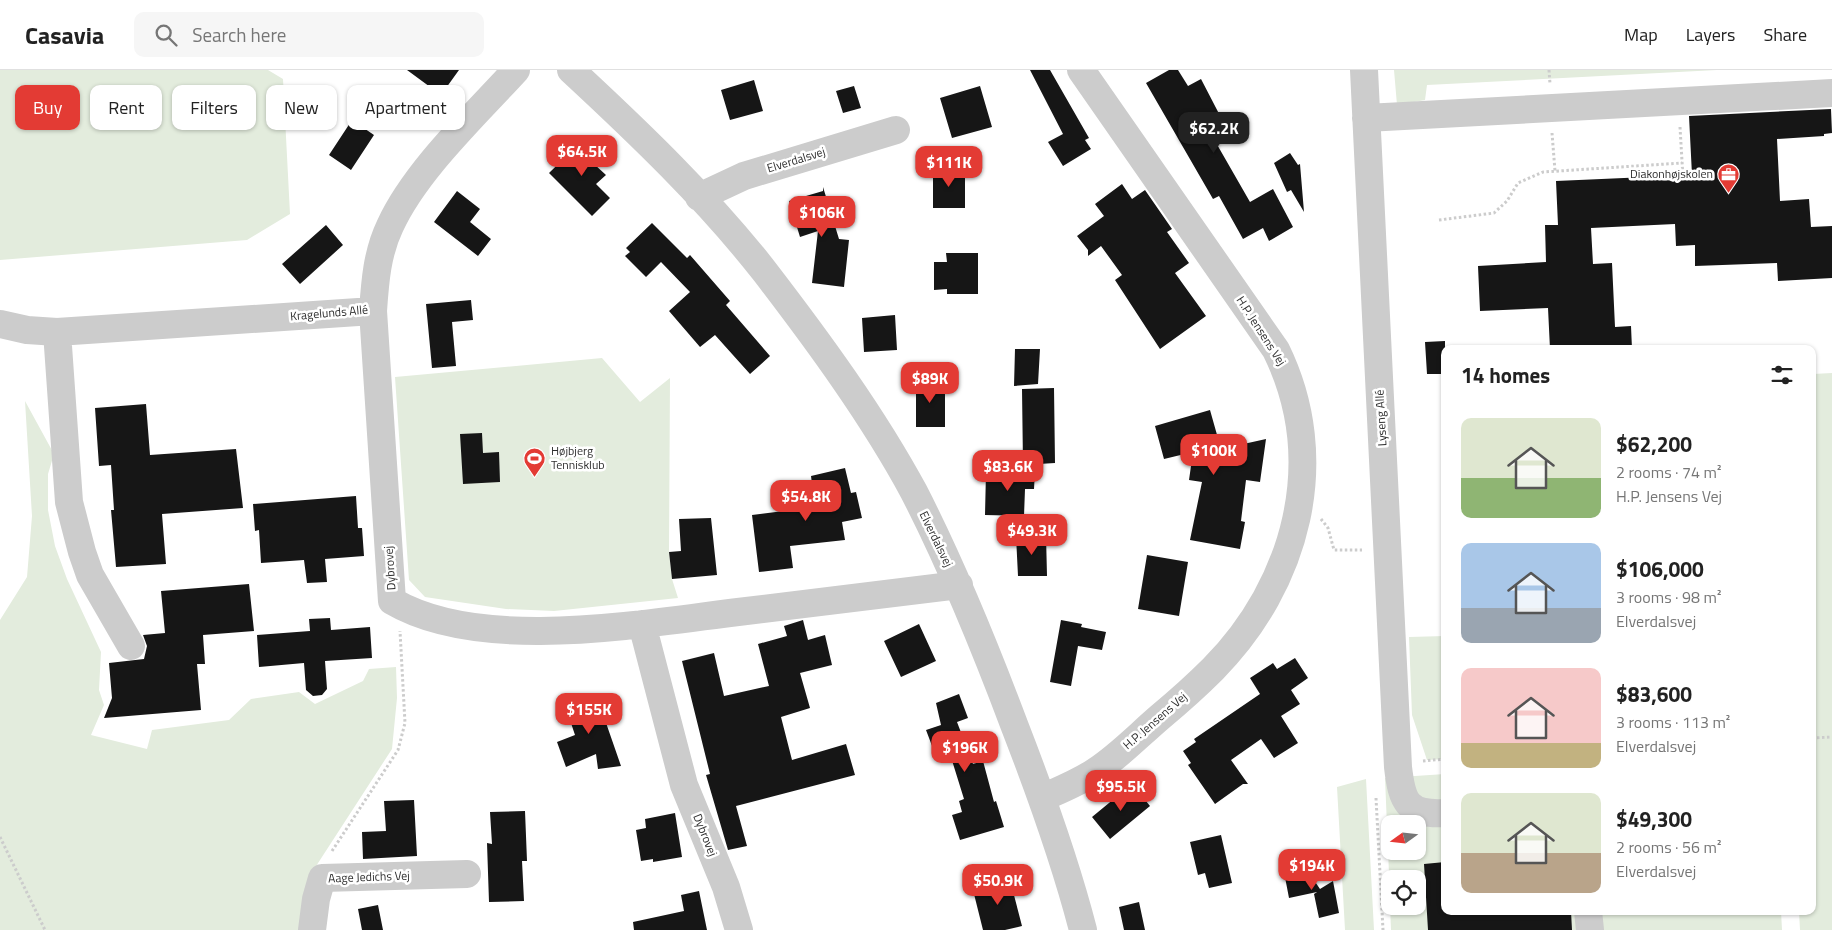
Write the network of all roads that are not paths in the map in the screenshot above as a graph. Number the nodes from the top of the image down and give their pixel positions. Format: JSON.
{"nodes":[{"id":1,"x":516,"y":70,"type":"edge"},
{"id":2,"x":570,"y":70,"type":"edge"},
{"id":3,"x":1081,"y":70,"type":"edge"},
{"id":4,"x":1364,"y":70,"type":"edge"},
{"id":5,"x":1832,"y":93,"type":"edge"},
{"id":6,"x":1366,"y":118,"type":"junction"},
{"id":7,"x":896,"y":130,"type":"dead end"},
{"id":8,"x":699,"y":197,"type":"junction"},
{"id":9,"x":373,"y":311,"type":"junction"},
{"id":10,"x":0,"y":324,"type":"edge"},
{"id":11,"x":57,"y":332,"type":"junction"},
{"id":12,"x":959,"y":585,"type":"junction"},
{"id":13,"x":642,"y":624,"type":"junction"},
{"id":14,"x":131,"y":646,"type":"dead end"},
{"id":15,"x":1042,"y":798,"type":"junction"},
{"id":16,"x":1441,"y":813,"type":"edge"},
{"id":17,"x":467,"y":874,"type":"dead end"},
{"id":18,"x":1588,"y":915,"type":"edge"},
{"id":19,"x":312,"y":930,"type":"edge"},
{"id":20,"x":739,"y":930,"type":"edge"},
{"id":21,"x":1083,"y":930,"type":"edge"},
{"id":22,"x":1590,"y":930,"type":"edge"}],
"edges":[{"from":1,"to":9,"type":"street","name":"Kragelunds Allé"},
{"from":2,"to":8,"type":"street","name":"Elverdalsvej"},
{"from":3,"to":15,"type":"street","name":"H.P. Jensens Vej"},
{"from":4,"to":6,"type":"street","name":"Lyseng Allé"},
{"from":5,"to":6,"type":"street"},
{"from":6,"to":16,"type":"street","name":"Lyseng Allé"},
{"from":7,"to":8,"type":"street","name":"Elverdalsvej"},
{"from":8,"to":12,"type":"street","name":"Elverdalsvej"},
{"from":9,"to":11,"type":"street","name":"Kragelunds Allé"},
{"from":9,"to":13,"type":"street","name":"Dybrovej"},
{"from":10,"to":11,"type":"street","name":"Kragelunds Allé"},
{"from":11,"to":14,"type":"street"},
{"from":12,"to":13,"type":"street"},
{"from":12,"to":15,"type":"street","name":"Elverdalsvej"},
{"from":13,"to":20,"type":"street","name":"Dybrovej"},
{"from":15,"to":21,"type":"street","name":"Elverdalsvej"},
{"from":17,"to":19,"type":"street","name":"Aage Jedichs Vej"},
{"from":18,"to":22,"type":"street"}]}
